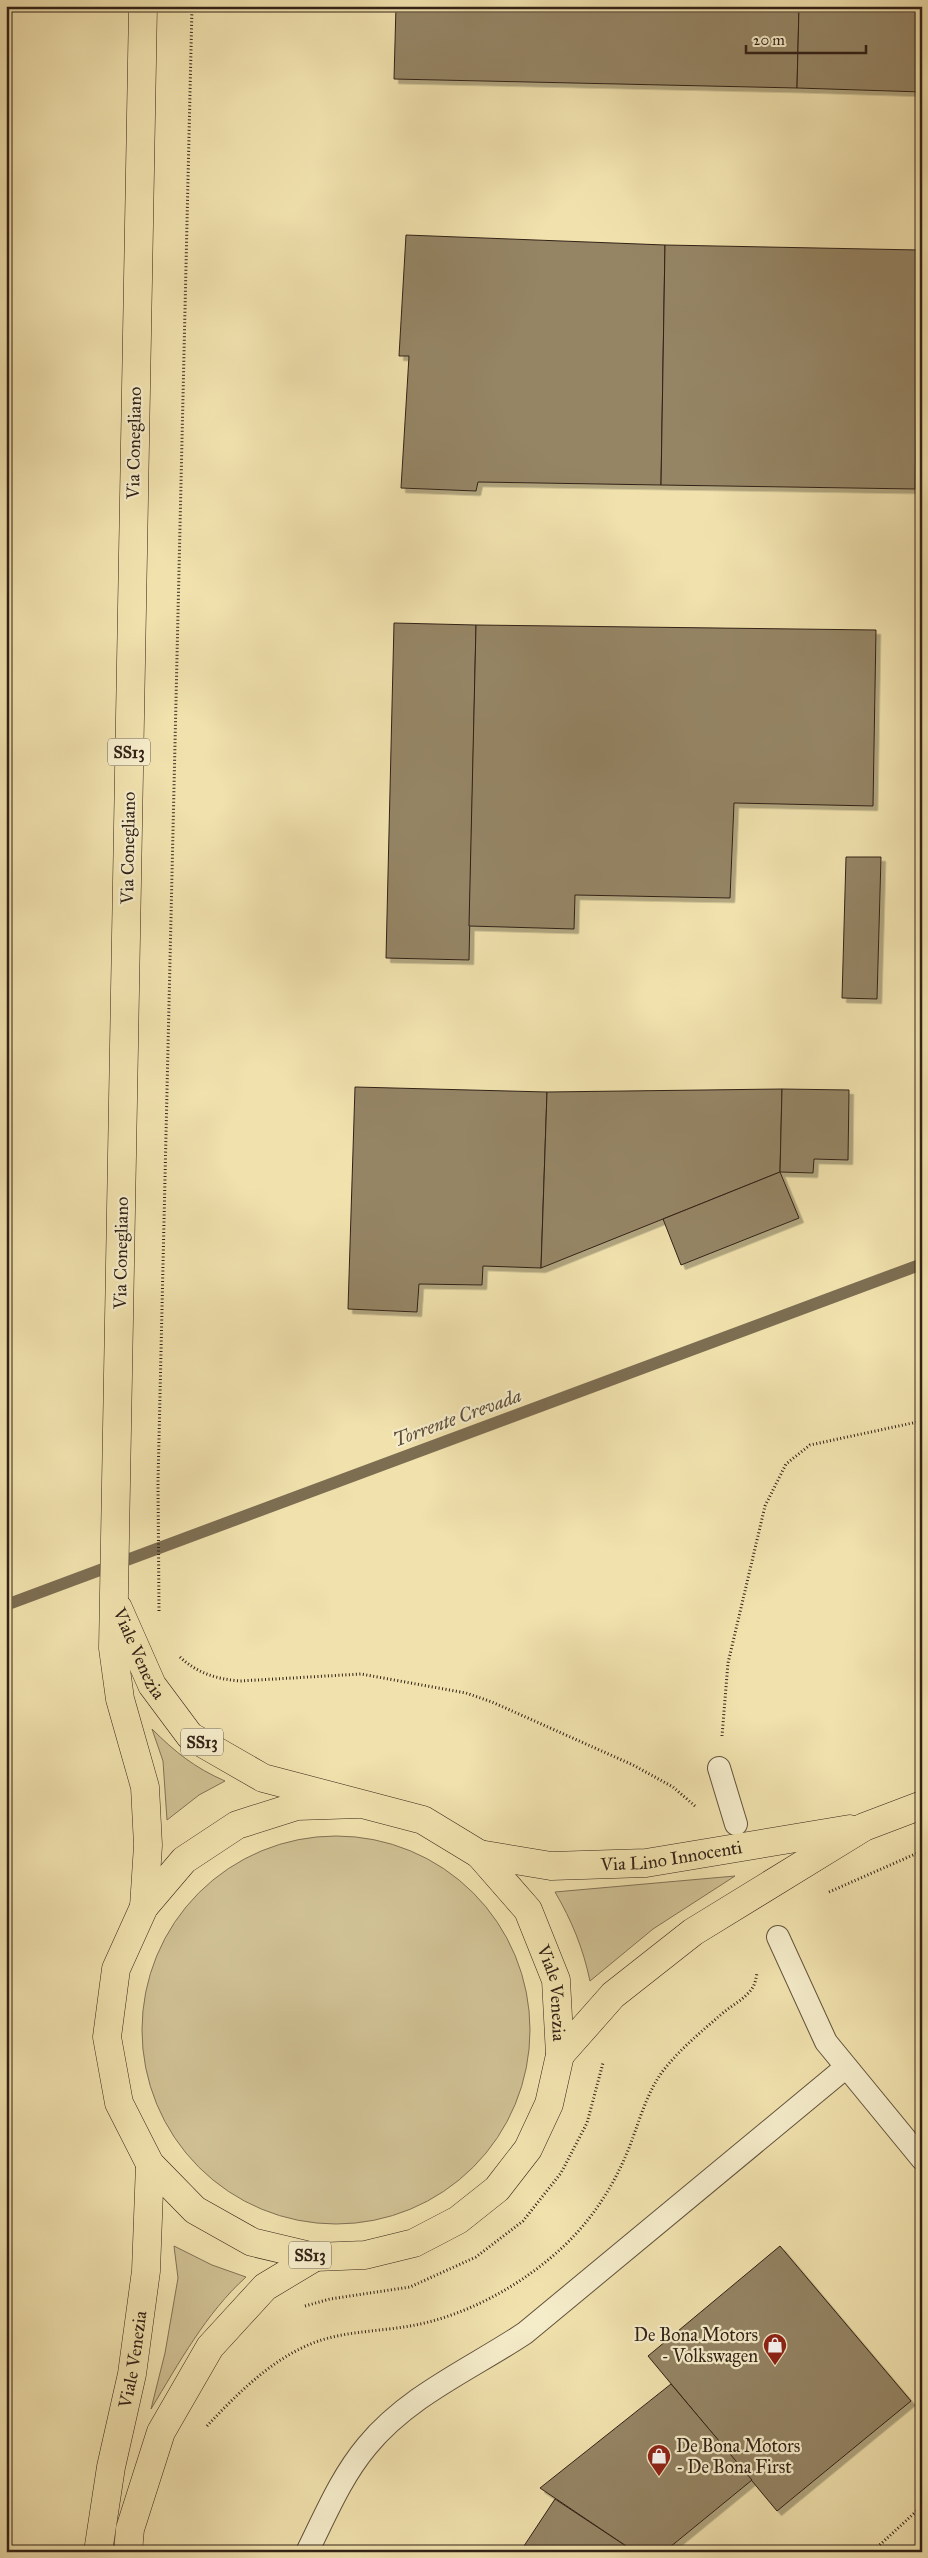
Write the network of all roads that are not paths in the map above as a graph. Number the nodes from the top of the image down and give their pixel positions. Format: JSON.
{"nodes":[{"id":1,"x":143,"y":6,"type":"edge"},
{"id":2,"x":115,"y":1599,"type":"junction"},
{"id":3,"x":719,"y":1768,"type":"road end"},
{"id":4,"x":359,"y":1804,"type":"junction"},
{"id":5,"x":922,"y":1805,"type":"edge"},
{"id":6,"x":736,"y":1824,"type":"dead end"},
{"id":7,"x":864,"y":1827,"type":"junction"},
{"id":8,"x":479,"y":1854,"type":"junction"},
{"id":9,"x":144,"y":1907,"type":"junction"},
{"id":10,"x":778,"y":1937,"type":"dead end"},
{"id":11,"x":560,"y":2056,"type":"junction"},
{"id":12,"x":845,"y":2068,"type":"junction"},
{"id":13,"x":922,"y":2159,"type":"edge"},
{"id":14,"x":150,"y":2164,"type":"junction"},
{"id":15,"x":315,"y":2257,"type":"junction"},
{"id":16,"x":98,"y":2552,"type":"edge"},
{"id":17,"x":128,"y":2552,"type":"edge"},
{"id":18,"x":307,"y":2552,"type":"edge"}],
"edges":[{"from":1,"to":2,"type":"main road","name":"Via Conegliano","number":"SS13"},
{"from":2,"to":4,"type":"main road","name":"Viale Venezia","number":"SS13"},
{"from":2,"to":9,"type":"main road","name":"Viale Venezia","number":"SS13"},
{"from":3,"to":6,"type":"lane"},
{"from":4,"to":8,"type":"main road","name":"Viale Venezia","number":"SS13"},
{"from":4,"to":9,"type":"main road","name":"Viale Venezia","number":"SS13"},
{"from":5,"to":7,"type":"main road","name":"Via Lino Innocenti"},
{"from":7,"to":8,"type":"main road","name":"Via Lino Innocenti"},
{"from":7,"to":11,"type":"main road","name":"Via Lino Innocenti"},
{"from":8,"to":11,"type":"main road","name":"Viale Venezia","number":"SS13"},
{"from":9,"to":14,"type":"main road","name":"Viale Venezia","number":"SS13"},
{"from":10,"to":12,"type":"lane"},
{"from":11,"to":15,"type":"main road","name":"Viale Venezia","number":"SS13"},
{"from":12,"to":13,"type":"lane"},
{"from":12,"to":18,"type":"lane"},
{"from":14,"to":15,"type":"main road","name":"Viale Venezia","number":"SS13"},
{"from":14,"to":16,"type":"main road","name":"Viale Venezia","number":"SS13"},
{"from":15,"to":17,"type":"main road","name":"Viale Venezia","number":"SS13"}]}
